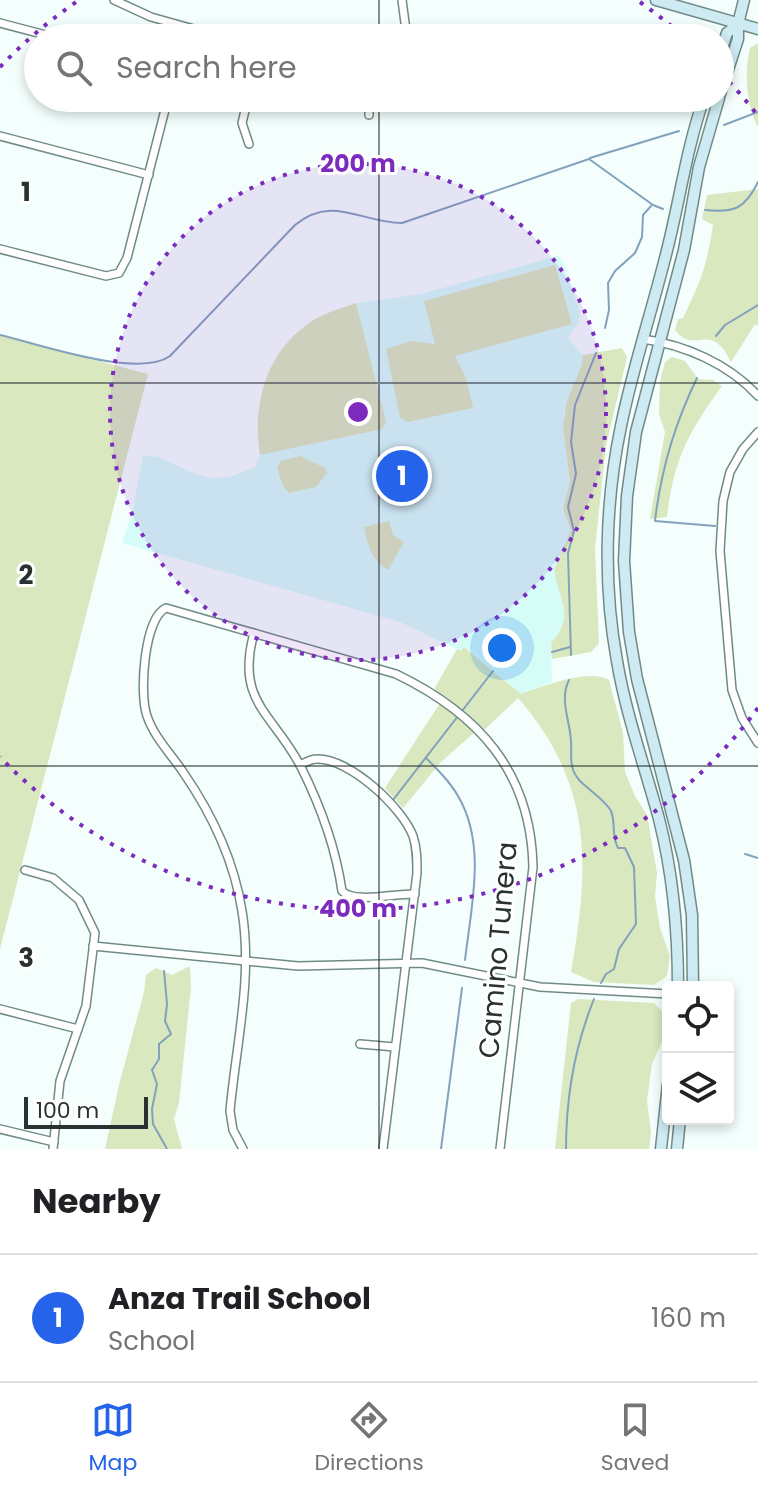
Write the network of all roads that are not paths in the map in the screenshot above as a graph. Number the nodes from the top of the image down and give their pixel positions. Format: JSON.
{"nodes":[{"id":1,"x":114,"y":0,"type":"edge"},
{"id":2,"x":402,"y":0,"type":"edge"},
{"id":3,"x":656,"y":0,"type":"edge"},
{"id":4,"x":744,"y":0,"type":"edge"},
{"id":5,"x":0,"y":23,"type":"edge"},
{"id":6,"x":176,"y":24,"type":"edge"},
{"id":7,"x":405,"y":24,"type":"edge"},
{"id":8,"x":738,"y":24,"type":"junction"},
{"id":9,"x":734,"y":27,"type":"edge"},
{"id":10,"x":24,"y":29,"type":"edge"},
{"id":11,"x":758,"y":29,"type":"edge"},
{"id":12,"x":734,"y":51,"type":"edge"},
{"id":13,"x":165,"y":112,"type":"edge"},
{"id":14,"x":245,"y":112,"type":"edge"},
{"id":15,"x":699,"y":112,"type":"edge"},
{"id":16,"x":714,"y":112,"type":"edge"},
{"id":17,"x":0,"y":136,"type":"edge"},
{"id":18,"x":249,"y":144,"type":"dead end"},
{"id":19,"x":149,"y":175,"type":"junction"},
{"id":20,"x":0,"y":249,"type":"edge"},
{"id":21,"x":643,"y":339,"type":"junction"},
{"id":22,"x":659,"y":341,"type":"junction"},
{"id":23,"x":758,"y":396,"type":"edge"},
{"id":24,"x":758,"y":432,"type":"edge"},
{"id":25,"x":254,"y":633,"type":"junction"},
{"id":26,"x":758,"y":743,"type":"edge"},
{"id":27,"x":300,"y":765,"type":"junction"},
{"id":28,"x":25,"y":870,"type":"dead end"},
{"id":29,"x":415,"y":894,"type":"junction"},
{"id":30,"x":93,"y":946,"type":"junction"},
{"id":31,"x":406,"y":962,"type":"junction"},
{"id":32,"x":246,"y":963,"type":"junction"},
{"id":33,"x":678,"y":981,"type":"edge"},
{"id":34,"x":693,"y":981,"type":"edge"},
{"id":35,"x":520,"y":983,"type":"junction"},
{"id":36,"x":662,"y":994,"type":"edge"},
{"id":37,"x":0,"y":1009,"type":"edge"},
{"id":38,"x":78,"y":1029,"type":"junction"},
{"id":39,"x":360,"y":1044,"type":"dead end"},
{"id":40,"x":395,"y":1047,"type":"junction"},
{"id":41,"x":664,"y":1125,"type":"edge"},
{"id":42,"x":679,"y":1125,"type":"edge"},
{"id":43,"x":0,"y":1129,"type":"edge"},
{"id":44,"x":54,"y":1145,"type":"edge"},
{"id":45,"x":243,"y":1149,"type":"edge"},
{"id":46,"x":383,"y":1149,"type":"edge"},
{"id":47,"x":500,"y":1149,"type":"edge"},
{"id":48,"x":661,"y":1149,"type":"edge"},
{"id":49,"x":677,"y":1149,"type":"edge"}],
"edges":[{"from":1,"to":6,"type":"street"},
{"from":2,"to":7,"type":"street"},
{"from":3,"to":8,"type":"street"},
{"from":4,"to":8,"type":"street"},
{"from":5,"to":10,"type":"street"},
{"from":8,"to":9,"type":"street"},
{"from":8,"to":11,"type":"street"},
{"from":8,"to":12,"type":"street"},
{"from":13,"to":19,"type":"street"},
{"from":14,"to":18,"type":"street"},
{"from":15,"to":21,"type":"street"},
{"from":16,"to":22,"type":"street"},
{"from":17,"to":19,"type":"street"},
{"from":19,"to":20,"type":"street"},
{"from":21,"to":22,"type":"street"},
{"from":21,"to":33,"type":"street"},
{"from":22,"to":23,"type":"street"},
{"from":22,"to":34,"type":"street"},
{"from":24,"to":26,"type":"street"},
{"from":25,"to":27,"type":"street"},
{"from":25,"to":32,"type":"street","name":"Camino Tunera"},
{"from":25,"to":35,"type":"street","name":"Camino Tunera"},
{"from":27,"to":29,"type":"street"},
{"from":27,"to":29,"type":"street"},
{"from":28,"to":30,"type":"street"},
{"from":29,"to":31,"type":"street"},
{"from":30,"to":32,"type":"street"},
{"from":30,"to":38,"type":"street"},
{"from":31,"to":32,"type":"street"},
{"from":31,"to":35,"type":"street"},
{"from":31,"to":40,"type":"street"},
{"from":32,"to":45,"type":"street"},
{"from":35,"to":36,"type":"street"},
{"from":35,"to":47,"type":"street","name":"Camino Tunera"},
{"from":37,"to":38,"type":"street"},
{"from":38,"to":44,"type":"street"},
{"from":39,"to":40,"type":"street"},
{"from":40,"to":46,"type":"street"},
{"from":41,"to":48,"type":"street"},
{"from":42,"to":49,"type":"street"},
{"from":43,"to":44,"type":"street"}]}
